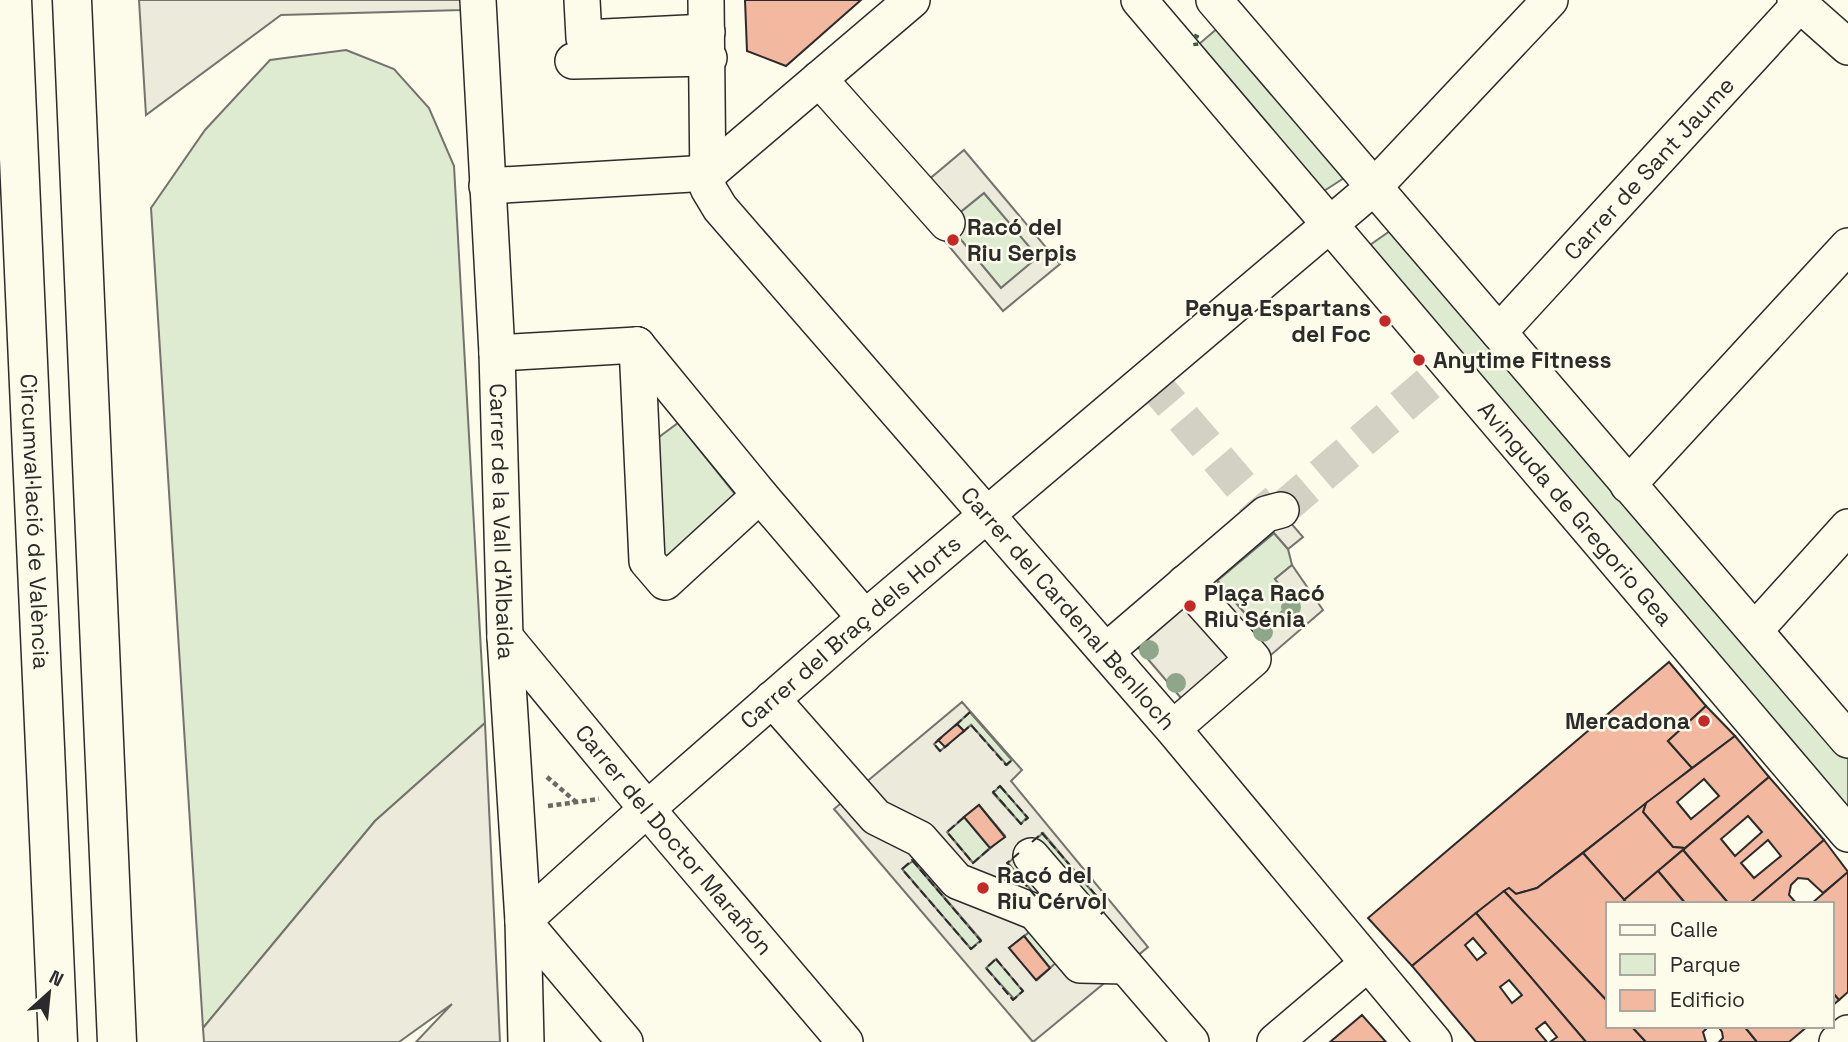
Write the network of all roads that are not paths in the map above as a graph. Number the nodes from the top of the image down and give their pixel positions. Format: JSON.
{"nodes":[{"id":1,"x":12,"y":0,"type":"edge"},
{"id":2,"x":72,"y":0,"type":"edge"},
{"id":3,"x":478,"y":0,"type":"edge"},
{"id":4,"x":582,"y":0,"type":"edge"},
{"id":5,"x":912,"y":0,"type":"edge"},
{"id":6,"x":1139,"y":0,"type":"edge"},
{"id":7,"x":1205,"y":0,"type":"edge"},
{"id":8,"x":1214,"y":0,"type":"edge"},
{"id":9,"x":1550,"y":0,"type":"edge"},
{"id":10,"x":1798,"y":2,"type":"edge"},
{"id":11,"x":707,"y":30,"type":"edge"},
{"id":12,"x":1168,"y":35,"type":"junction"},
{"id":13,"x":1844,"y":37,"type":"edge"},
{"id":14,"x":572,"y":61,"type":"dead end"},
{"id":15,"x":819,"y":79,"type":"junction"},
{"id":16,"x":709,"y":173,"type":"junction"},
{"id":17,"x":487,"y":187,"type":"junction"},
{"id":18,"x":1374,"y":187,"type":"junction"},
{"id":19,"x":947,"y":223,"type":"dead end"},
{"id":20,"x":1329,"y":225,"type":"junction"},
{"id":21,"x":1848,"y":246,"type":"edge"},
{"id":22,"x":1499,"y":332,"type":"junction"},
{"id":23,"x":637,"y":345,"type":"junction"},
{"id":24,"x":497,"y":353,"type":"junction"},
{"id":25,"x":1628,"y":485,"type":"junction"},
{"id":26,"x":760,"y":495,"type":"junction"},
{"id":27,"x":1268,"y":510,"type":"tunnel mouth"},
{"id":28,"x":987,"y":514,"type":"junction"},
{"id":29,"x":1848,"y":527,"type":"edge"},
{"id":30,"x":1185,"y":583,"type":"junction"},
{"id":31,"x":865,"y":618,"type":"junction"},
{"id":32,"x":1755,"y":630,"type":"junction"},
{"id":33,"x":505,"y":637,"type":"junction"},
{"id":34,"x":1118,"y":641,"type":"dead end"},
{"id":35,"x":772,"y":699,"type":"junction"},
{"id":36,"x":1185,"y":718,"type":"dead end"},
{"id":37,"x":1848,"y":740,"type":"edge"},
{"id":38,"x":636,"y":796,"type":"junction"},
{"id":39,"x":1848,"y":834,"type":"edge"},
{"id":40,"x":1031,"y":856,"type":"dead end"},
{"id":41,"x":523,"y":921,"type":"junction"},
{"id":42,"x":1368,"y":963,"type":"junction"},
{"id":43,"x":1125,"y":966,"type":"junction"},
{"id":44,"x":1848,"y":1032,"type":"edge"},
{"id":45,"x":58,"y":1042,"type":"edge"},
{"id":46,"x":117,"y":1042,"type":"edge"},
{"id":47,"x":526,"y":1042,"type":"edge"},
{"id":48,"x":625,"y":1042,"type":"edge"},
{"id":49,"x":845,"y":1042,"type":"edge"},
{"id":50,"x":1191,"y":1042,"type":"edge"},
{"id":51,"x":1275,"y":1042,"type":"edge"},
{"id":52,"x":1434,"y":1042,"type":"edge"},
{"id":53,"x":1837,"y":1042,"type":"edge"}],
"edges":[{"from":1,"to":45,"type":"highway","name":"Circumval·lació de València"},
{"from":2,"to":46,"type":"highway"},
{"from":3,"to":17,"type":"street","name":"Carrer de la Vall d'Albaida"},
{"from":4,"to":11,"type":"street"},
{"from":5,"to":15,"type":"street"},
{"from":6,"to":12,"type":"street","name":"Avinguda de Gregorio Gea"},
{"from":7,"to":12,"type":"street"},
{"from":8,"to":18,"type":"street"},
{"from":9,"to":18,"type":"street","name":"Carrer del Braç dels Horts"},
{"from":10,"to":13,"type":"street"},
{"from":10,"to":22,"type":"street","name":"Carrer de Sant Jaume"},
{"from":11,"to":14,"type":"street"},
{"from":11,"to":16,"type":"street","name":"Carrer del Cardenal Benlloch"},
{"from":12,"to":20,"type":"street","name":"Avinguda de Gregorio Gea"},
{"from":15,"to":16,"type":"street"},
{"from":15,"to":19,"type":"street"},
{"from":16,"to":17,"type":"street"},
{"from":16,"to":28,"type":"street","name":"Carrer del Cardenal Benlloch"},
{"from":17,"to":24,"type":"street","name":"Carrer de la Vall d'Albaida"},
{"from":18,"to":20,"type":"street","name":"Carrer del Braç dels Horts"},
{"from":18,"to":22,"type":"street"},
{"from":20,"to":28,"type":"street","name":"Carrer del Braç dels Horts"},
{"from":20,"to":39,"type":"street","name":"Avinguda de Gregorio Gea"},
{"from":21,"to":25,"type":"street"},
{"from":22,"to":25,"type":"street"},
{"from":23,"to":24,"type":"street"},
{"from":23,"to":26,"type":"street"},
{"from":23,"to":26,"type":"street"},
{"from":24,"to":33,"type":"street","name":"Carrer de la Vall d'Albaida"},
{"from":25,"to":32,"type":"street"},
{"from":26,"to":31,"type":"street"},
{"from":27,"to":30,"type":"street"},
{"from":28,"to":31,"type":"street","name":"Carrer del Braç dels Horts"},
{"from":28,"to":42,"type":"street","name":"Carrer del Cardenal Benlloch"},
{"from":29,"to":32,"type":"street"},
{"from":30,"to":34,"type":"street"},
{"from":30,"to":36,"type":"street"},
{"from":31,"to":35,"type":"street","name":"Carrer del Braç dels Horts"},
{"from":32,"to":37,"type":"street"},
{"from":33,"to":38,"type":"street","name":"Carrer del Doctor Marañón"},
{"from":33,"to":41,"type":"street","name":"Carrer de la Vall d'Albaida"},
{"from":35,"to":38,"type":"street","name":"Carrer del Braç dels Horts"},
{"from":35,"to":43,"type":"street"},
{"from":38,"to":41,"type":"street","name":"Carrer del Braç dels Horts"},
{"from":38,"to":49,"type":"street","name":"Carrer del Doctor Marañón"},
{"from":40,"to":43,"type":"street"},
{"from":41,"to":47,"type":"street","name":"Carrer de la Vall d'Albaida"},
{"from":41,"to":48,"type":"street"},
{"from":42,"to":51,"type":"street"},
{"from":42,"to":52,"type":"street","name":"Carrer del Cardenal Benlloch"},
{"from":43,"to":50,"type":"street"},
{"from":44,"to":53,"type":"street"}]}
